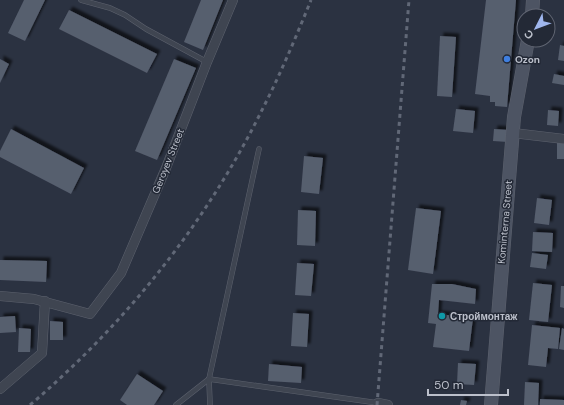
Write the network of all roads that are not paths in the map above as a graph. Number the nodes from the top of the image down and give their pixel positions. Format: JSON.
{"nodes":[{"id":1,"x":81,"y":0,"type":"edge"},
{"id":2,"x":234,"y":0,"type":"edge"},
{"id":3,"x":527,"y":48,"type":"edge"},
{"id":4,"x":207,"y":62,"type":"junction"},
{"id":5,"x":513,"y":134,"type":"junction"},
{"id":6,"x":564,"y":139,"type":"edge"},
{"id":7,"x":259,"y":149,"type":"dead end"},
{"id":8,"x":0,"y":296,"type":"edge"},
{"id":9,"x":45,"y":301,"type":"junction"},
{"id":10,"x":209,"y":379,"type":"junction"},
{"id":11,"x":0,"y":389,"type":"edge"},
{"id":12,"x":378,"y":403,"type":"joint"},
{"id":13,"x":176,"y":405,"type":"edge"},
{"id":14,"x":210,"y":405,"type":"edge"},
{"id":15,"x":388,"y":405,"type":"edge"},
{"id":16,"x":491,"y":405,"type":"edge"}],
"edges":[{"from":1,"to":4,"type":"lane"},
{"from":2,"to":4,"type":"street","name":"Geroyev Street"},
{"from":3,"to":5,"type":"street","name":"Kominterna Street"},
{"from":4,"to":9,"type":"street","name":"Geroyev Street"},
{"from":5,"to":6,"type":"street"},
{"from":5,"to":16,"type":"street","name":"Kominterna Street"},
{"from":7,"to":10,"type":"lane"},
{"from":8,"to":9,"type":"street"},
{"from":9,"to":11,"type":"street"},
{"from":10,"to":12,"type":"lane"},
{"from":10,"to":13,"type":"lane"},
{"from":10,"to":14,"type":"lane"},
{"from":12,"to":15,"type":"street"}]}
